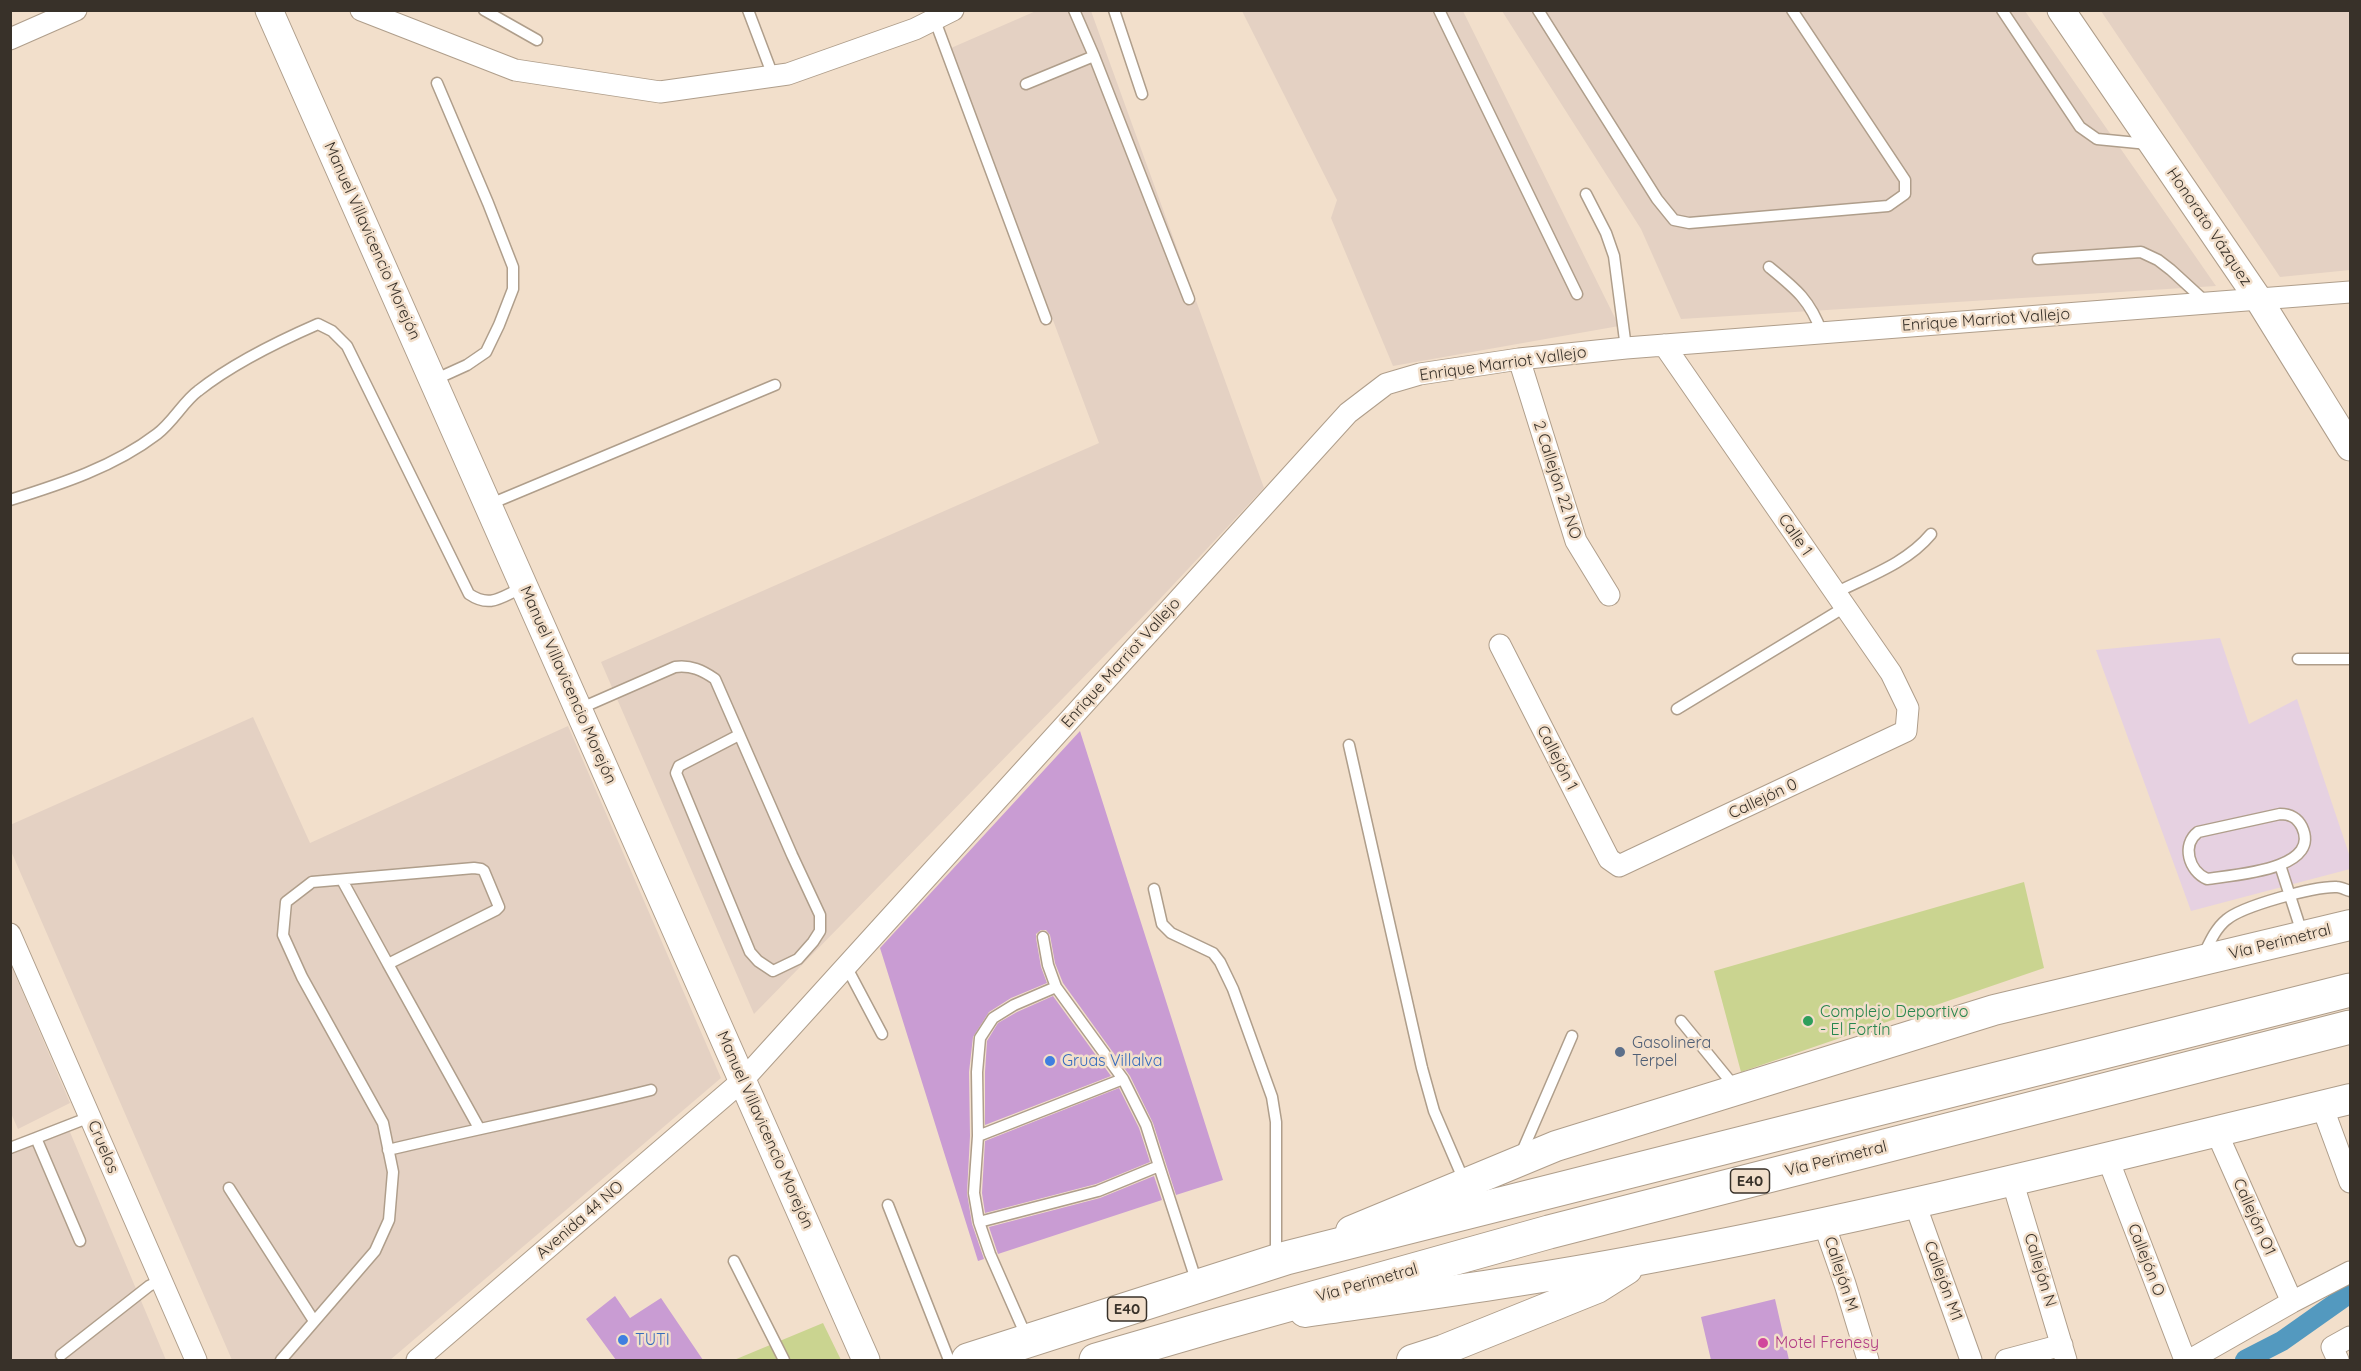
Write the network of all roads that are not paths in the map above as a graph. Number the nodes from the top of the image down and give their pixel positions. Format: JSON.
{"nodes":[{"id":1,"x":76,"y":10,"type":"edge"},
{"id":2,"x":269,"y":10,"type":"edge"},
{"id":3,"x":361,"y":10,"type":"edge"},
{"id":4,"x":484,"y":10,"type":"edge"},
{"id":5,"x":748,"y":10,"type":"edge"},
{"id":6,"x":1074,"y":10,"type":"edge"},
{"id":7,"x":1114,"y":10,"type":"edge"},
{"id":8,"x":1439,"y":10,"type":"edge"},
{"id":9,"x":1538,"y":10,"type":"edge"},
{"id":10,"x":1792,"y":10,"type":"edge"},
{"id":11,"x":2002,"y":10,"type":"edge"},
{"id":12,"x":2061,"y":10,"type":"edge"},
{"id":13,"x":940,"y":13,"type":"edge"},
{"id":14,"x":10,"y":39,"type":"edge"},
{"id":15,"x":537,"y":40,"type":"dead end"},
{"id":16,"x":1094,"y":56,"type":"junction"},
{"id":17,"x":773,"y":76,"type":"junction"},
{"id":18,"x":437,"y":82,"type":"dead end"},
{"id":19,"x":1026,"y":84,"type":"dead end"},
{"id":20,"x":1142,"y":94,"type":"dead end"},
{"id":21,"x":2152,"y":144,"type":"junction"},
{"id":22,"x":1586,"y":194,"type":"dead end"},
{"id":23,"x":2038,"y":259,"type":"dead end"},
{"id":24,"x":1769,"y":267,"type":"dead end"},
{"id":25,"x":2350,"y":292,"type":"edge"},
{"id":26,"x":1577,"y":294,"type":"dead end"},
{"id":27,"x":1189,"y":299,"type":"dead end"},
{"id":28,"x":2259,"y":300,"type":"junction"},
{"id":29,"x":2207,"y":303,"type":"junction"},
{"id":30,"x":1046,"y":319,"type":"dead end"},
{"id":31,"x":1822,"y":333,"type":"junction"},
{"id":32,"x":1664,"y":345,"type":"junction"},
{"id":33,"x":1626,"y":348,"type":"junction"},
{"id":34,"x":1519,"y":359,"type":"junction"},
{"id":35,"x":433,"y":380,"type":"junction"},
{"id":36,"x":775,"y":385,"type":"dead end"},
{"id":37,"x":2350,"y":447,"type":"edge"},
{"id":38,"x":10,"y":500,"type":"edge"},
{"id":39,"x":488,"y":505,"type":"junction"},
{"id":40,"x":1931,"y":534,"type":"dead end"},
{"id":41,"x":524,"y":587,"type":"junction"},
{"id":42,"x":1609,"y":595,"type":"dead end"},
{"id":43,"x":1840,"y":600,"type":"junction"},
{"id":44,"x":1500,"y":645,"type":"dead end"},
{"id":45,"x":2298,"y":659,"type":"dead end"},
{"id":46,"x":2350,"y":659,"type":"edge"},
{"id":47,"x":579,"y":709,"type":"junction"},
{"id":48,"x":1677,"y":709,"type":"dead end"},
{"id":49,"x":1906,"y":731,"type":"joint"},
{"id":50,"x":740,"y":735,"type":"junction"},
{"id":51,"x":1349,"y":745,"type":"dead end"},
{"id":52,"x":1620,"y":866,"type":"joint"},
{"id":53,"x":2280,"y":866,"type":"junction"},
{"id":54,"x":342,"y":880,"type":"junction"},
{"id":55,"x":1154,"y":889,"type":"dead end"},
{"id":56,"x":2350,"y":891,"type":"edge"},
{"id":57,"x":2289,"y":896,"type":"junction"},
{"id":58,"x":2350,"y":925,"type":"edge"},
{"id":59,"x":10,"y":934,"type":"edge"},
{"id":60,"x":2303,"y":936,"type":"junction"},
{"id":61,"x":1043,"y":937,"type":"dead end"},
{"id":62,"x":2200,"y":961,"type":"junction"},
{"id":63,"x":388,"y":964,"type":"junction"},
{"id":64,"x":846,"y":966,"type":"junction"},
{"id":65,"x":1056,"y":987,"type":"junction"},
{"id":66,"x":2350,"y":990,"type":"edge"},
{"id":67,"x":1681,"y":1021,"type":"dead end"},
{"id":68,"x":2350,"y":1028,"type":"edge"},
{"id":69,"x":882,"y":1034,"type":"dead end"},
{"id":70,"x":1572,"y":1036,"type":"dead end"},
{"id":71,"x":1123,"y":1079,"type":"junction"},
{"id":72,"x":743,"y":1080,"type":"junction"},
{"id":73,"x":651,"y":1090,"type":"dead end"},
{"id":74,"x":1737,"y":1090,"type":"junction"},
{"id":75,"x":2350,"y":1099,"type":"edge"},
{"id":76,"x":2322,"y":1106,"type":"junction"},
{"id":77,"x":90,"y":1117,"type":"junction"},
{"id":78,"x":479,"y":1128,"type":"junction"},
{"id":79,"x":2216,"y":1131,"type":"junction"},
{"id":80,"x":978,"y":1136,"type":"junction"},
{"id":81,"x":36,"y":1138,"type":"junction"},
{"id":82,"x":10,"y":1148,"type":"edge"},
{"id":83,"x":388,"y":1150,"type":"junction"},
{"id":84,"x":2108,"y":1158,"type":"junction"},
{"id":85,"x":1518,"y":1161,"type":"junction"},
{"id":86,"x":1159,"y":1166,"type":"junction"},
{"id":87,"x":2012,"y":1180,"type":"junction"},
{"id":88,"x":2350,"y":1182,"type":"edge"},
{"id":89,"x":1465,"y":1183,"type":"junction"},
{"id":90,"x":229,"y":1188,"type":"dead end"},
{"id":91,"x":1914,"y":1201,"type":"junction"},
{"id":92,"x":888,"y":1205,"type":"dead end"},
{"id":93,"x":979,"y":1221,"type":"junction"},
{"id":94,"x":1823,"y":1221,"type":"junction"},
{"id":95,"x":80,"y":1241,"type":"dead end"},
{"id":96,"x":1281,"y":1259,"type":"junction"},
{"id":97,"x":1641,"y":1260,"type":"junction"},
{"id":98,"x":734,"y":1261,"type":"dead end"},
{"id":99,"x":2350,"y":1272,"type":"edge"},
{"id":100,"x":161,"y":1280,"type":"junction"},
{"id":101,"x":1198,"y":1286,"type":"junction"},
{"id":102,"x":2292,"y":1302,"type":"junction"},
{"id":103,"x":314,"y":1321,"type":"junction"},
{"id":104,"x":1220,"y":1324,"type":"junction"},
{"id":105,"x":1028,"y":1341,"type":"junction"},
{"id":106,"x":2064,"y":1353,"type":"edge"},
{"id":107,"x":61,"y":1355,"type":"dead end"},
{"id":108,"x":1445,"y":1355,"type":"edge"},
{"id":109,"x":196,"y":1360,"type":"edge"},
{"id":110,"x":281,"y":1360,"type":"edge"},
{"id":111,"x":417,"y":1360,"type":"edge"},
{"id":112,"x":784,"y":1360,"type":"edge"},
{"id":113,"x":866,"y":1360,"type":"edge"},
{"id":114,"x":949,"y":1360,"type":"edge"},
{"id":115,"x":968,"y":1360,"type":"edge"},
{"id":116,"x":1096,"y":1360,"type":"edge"},
{"id":117,"x":1412,"y":1360,"type":"edge"},
{"id":118,"x":1868,"y":1360,"type":"edge"},
{"id":119,"x":1971,"y":1360,"type":"edge"},
{"id":120,"x":2006,"y":1360,"type":"edge"},
{"id":121,"x":2187,"y":1360,"type":"edge"}],
"edges":[{"from":1,"to":14,"type":"street"},
{"from":2,"to":35,"type":"street","name":"Manuel Villavicencio Morejón"},
{"from":3,"to":17,"type":"street"},
{"from":4,"to":15,"type":"lane"},
{"from":5,"to":17,"type":"lane"},
{"from":6,"to":16,"type":"lane"},
{"from":7,"to":20,"type":"lane"},
{"from":8,"to":26,"type":"lane"},
{"from":9,"to":10,"type":"lane"},
{"from":11,"to":21,"type":"lane"},
{"from":12,"to":21,"type":"street","name":"Honorato Vázquez"},
{"from":13,"to":17,"type":"street"},
{"from":13,"to":30,"type":"lane"},
{"from":16,"to":19,"type":"lane"},
{"from":16,"to":27,"type":"lane"},
{"from":18,"to":35,"type":"lane"},
{"from":21,"to":28,"type":"street","name":"Honorato Vázquez"},
{"from":22,"to":33,"type":"lane"},
{"from":23,"to":29,"type":"lane"},
{"from":24,"to":31,"type":"lane"},
{"from":25,"to":28,"type":"street","name":"Enrique Marriot Vallejo"},
{"from":28,"to":29,"type":"street","name":"Enrique Marriot Vallejo"},
{"from":28,"to":37,"type":"street","name":"Honorato Vázquez"},
{"from":29,"to":31,"type":"street","name":"Enrique Marriot Vallejo"},
{"from":31,"to":32,"type":"street","name":"Enrique Marriot Vallejo"},
{"from":32,"to":33,"type":"street","name":"Enrique Marriot Vallejo"},
{"from":32,"to":43,"type":"street","name":"Calle 1"},
{"from":33,"to":34,"type":"street","name":"Enrique Marriot Vallejo"},
{"from":34,"to":42,"type":"street","name":"2 Callejón 22 NO"},
{"from":34,"to":64,"type":"street","name":"Enrique Marriot Vallejo"},
{"from":35,"to":39,"type":"street","name":"Manuel Villavicencio Morejón"},
{"from":36,"to":39,"type":"lane"},
{"from":38,"to":41,"type":"lane"},
{"from":39,"to":41,"type":"street","name":"Manuel Villavicencio Morejón"},
{"from":40,"to":43,"type":"lane"},
{"from":41,"to":47,"type":"street","name":"Manuel Villavicencio Morejón"},
{"from":43,"to":48,"type":"lane"},
{"from":43,"to":49,"type":"street","name":"Calle 1"},
{"from":44,"to":52,"type":"street","name":"Callejón 1"},
{"from":45,"to":46,"type":"lane"},
{"from":47,"to":50,"type":"lane"},
{"from":47,"to":72,"type":"street","name":"Manuel Villavicencio Morejón"},
{"from":49,"to":52,"type":"street","name":"Callejón 0"},
{"from":50,"to":50,"type":"lane"},
{"from":51,"to":89,"type":"lane"},
{"from":53,"to":53,"type":"lane"},
{"from":53,"to":57,"type":"lane"},
{"from":54,"to":63,"type":"lane"},
{"from":54,"to":63,"type":"lane"},
{"from":54,"to":83,"type":"lane"},
{"from":55,"to":96,"type":"lane"},
{"from":56,"to":57,"type":"lane"},
{"from":57,"to":60,"type":"lane"},
{"from":57,"to":62,"type":"lane"},
{"from":58,"to":60,"type":"main road","name":"Vía Perimetral"},
{"from":59,"to":77,"type":"street","name":"Cruelos"},
{"from":60,"to":62,"type":"main road","name":"Vía Perimetral"},
{"from":61,"to":65,"type":"lane"},
{"from":62,"to":74,"type":"main road","name":"Vía Perimetral"},
{"from":63,"to":78,"type":"lane"},
{"from":64,"to":69,"type":"lane"},
{"from":64,"to":72,"type":"street","name":"Enrique Marriot Vallejo"},
{"from":65,"to":71,"type":"lane"},
{"from":65,"to":80,"type":"lane"},
{"from":66,"to":96,"type":"highway","name":"Vía Perimetral","number":"E40"},
{"from":67,"to":74,"type":"lane"},
{"from":68,"to":104,"type":"highway","name":"Vía Perimetral","number":"E40"},
{"from":70,"to":85,"type":"lane"},
{"from":71,"to":80,"type":"lane"},
{"from":71,"to":86,"type":"lane"},
{"from":72,"to":111,"type":"street","name":"Avenida 44 NO"},
{"from":72,"to":113,"type":"street","name":"Manuel Villavicencio Morejón"},
{"from":73,"to":78,"type":"lane"},
{"from":74,"to":85,"type":"main road","name":"Vía Perimetral"},
{"from":75,"to":76,"type":"main road","name":"Vía Perimetral"},
{"from":76,"to":79,"type":"main road","name":"Vía Perimetral"},
{"from":76,"to":88,"type":"street"},
{"from":77,"to":81,"type":"lane"},
{"from":77,"to":100,"type":"street","name":"Cruelos"},
{"from":78,"to":83,"type":"lane"},
{"from":79,"to":84,"type":"main road","name":"Vía Perimetral"},
{"from":79,"to":102,"type":"street","name":"Callejón O1"},
{"from":80,"to":93,"type":"lane"},
{"from":81,"to":82,"type":"lane"},
{"from":81,"to":95,"type":"lane"},
{"from":83,"to":103,"type":"lane"},
{"from":84,"to":87,"type":"main road","name":"Vía Perimetral"},
{"from":84,"to":121,"type":"street","name":"Callejón O"},
{"from":85,"to":89,"type":"main road","name":"Vía Perimetral"},
{"from":86,"to":93,"type":"lane"},
{"from":86,"to":101,"type":"lane"},
{"from":87,"to":91,"type":"main road","name":"Vía Perimetral"},
{"from":87,"to":106,"type":"street","name":"Callejón N"},
{"from":89,"to":96,"type":"main road","name":"Vía Perimetral"},
{"from":90,"to":103,"type":"lane"},
{"from":91,"to":94,"type":"main road","name":"Vía Perimetral"},
{"from":91,"to":119,"type":"street","name":"Callejón M1"},
{"from":92,"to":114,"type":"lane"},
{"from":93,"to":105,"type":"lane"},
{"from":94,"to":97,"type":"main road","name":"Vía Perimetral"},
{"from":94,"to":118,"type":"street","name":"Callejón M"},
{"from":96,"to":101,"type":"highway","name":"Vía Perimetral","number":"E40"},
{"from":97,"to":104,"type":"main road","name":"Vía Perimetral"},
{"from":97,"to":108,"type":"main road","name":"Vía Perimetral"},
{"from":98,"to":112,"type":"lane"},
{"from":99,"to":102,"type":"street"},
{"from":100,"to":107,"type":"lane"},
{"from":100,"to":109,"type":"street","name":"Cruelos"},
{"from":101,"to":105,"type":"highway","name":"Vía Perimetral","number":"E40"},
{"from":102,"to":121,"type":"street"},
{"from":103,"to":110,"type":"lane"},
{"from":104,"to":116,"type":"highway","name":"Vía Perimetral","number":"E40"},
{"from":105,"to":115,"type":"highway","name":"Vía Perimetral","number":"E40"},
{"from":106,"to":120,"type":"street"},
{"from":108,"to":117,"type":"main road","name":"Vía Perimetral"}]}
